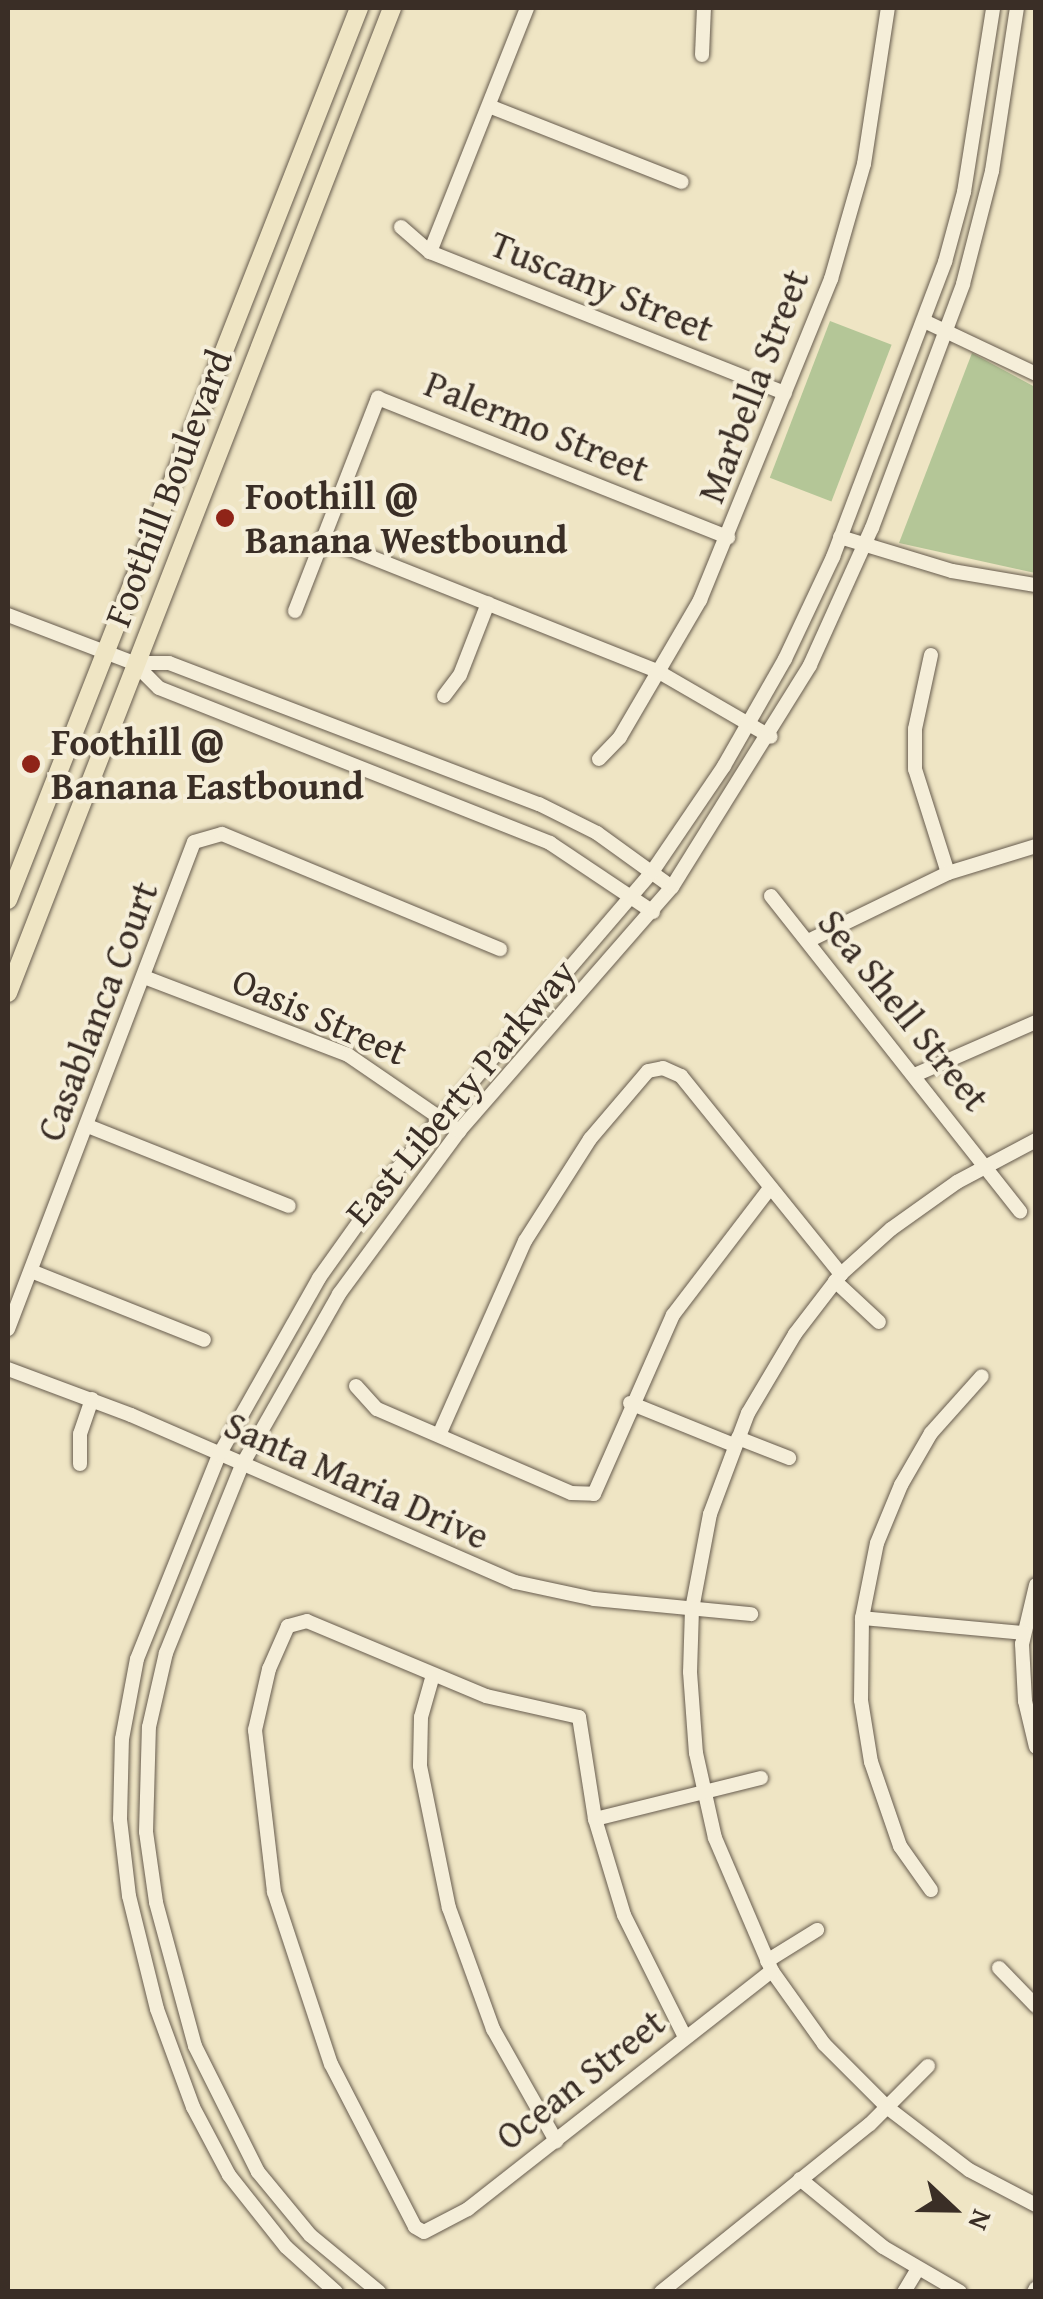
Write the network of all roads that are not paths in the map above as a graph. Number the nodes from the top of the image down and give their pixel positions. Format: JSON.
{"nodes":[{"id":1,"x":358,"y":8,"type":"edge"},
{"id":2,"x":392,"y":8,"type":"edge"},
{"id":3,"x":527,"y":8,"type":"edge"},
{"id":4,"x":704,"y":8,"type":"edge"},
{"id":5,"x":888,"y":8,"type":"edge"},
{"id":6,"x":993,"y":8,"type":"edge"},
{"id":7,"x":1017,"y":8,"type":"edge"},
{"id":8,"x":702,"y":55,"type":"dead end"},
{"id":9,"x":488,"y":106,"type":"junction"},
{"id":10,"x":682,"y":182,"type":"dead end"},
{"id":11,"x":401,"y":228,"type":"dead end"},
{"id":12,"x":430,"y":252,"type":"junction"},
{"id":13,"x":924,"y":321,"type":"junction"},
{"id":14,"x":947,"y":330,"type":"junction"},
{"id":15,"x":1036,"y":374,"type":"edge"},
{"id":16,"x":785,"y":394,"type":"junction"},
{"id":17,"x":728,"y":536,"type":"junction"},
{"id":18,"x":323,"y":538,"type":"junction"},
{"id":19,"x":840,"y":538,"type":"junction"},
{"id":20,"x":864,"y":547,"type":"junction"},
{"id":21,"x":1036,"y":585,"type":"edge"},
{"id":22,"x":488,"y":603,"type":"junction"},
{"id":23,"x":295,"y":610,"type":"dead end"},
{"id":24,"x":8,"y":615,"type":"edge"},
{"id":25,"x":104,"y":654,"type":"junction"},
{"id":26,"x":931,"y":655,"type":"dead end"},
{"id":27,"x":134,"y":664,"type":"junction"},
{"id":28,"x":659,"y":672,"type":"junction"},
{"id":29,"x":444,"y":696,"type":"dead end"},
{"id":30,"x":749,"y":724,"type":"junction"},
{"id":31,"x":771,"y":737,"type":"junction"},
{"id":32,"x":599,"y":759,"type":"dead end"},
{"id":33,"x":1036,"y":846,"type":"edge"},
{"id":34,"x":652,"y":872,"type":"junction"},
{"id":35,"x":948,"y":873,"type":"junction"},
{"id":36,"x":672,"y":887,"type":"junction"},
{"id":37,"x":633,"y":896,"type":"junction"},
{"id":38,"x":771,"y":896,"type":"dead end"},
{"id":39,"x":8,"y":900,"type":"edge"},
{"id":40,"x":653,"y":912,"type":"junction"},
{"id":41,"x":808,"y":941,"type":"junction"},
{"id":42,"x":500,"y":949,"type":"dead end"},
{"id":43,"x":144,"y":977,"type":"junction"},
{"id":44,"x":8,"y":993,"type":"edge"},
{"id":45,"x":1036,"y":1022,"type":"edge"},
{"id":46,"x":917,"y":1074,"type":"junction"},
{"id":47,"x":441,"y":1116,"type":"junction"},
{"id":48,"x":88,"y":1126,"type":"junction"},
{"id":49,"x":459,"y":1131,"type":"junction"},
{"id":50,"x":1036,"y":1140,"type":"edge"},
{"id":51,"x":986,"y":1164,"type":"junction"},
{"id":52,"x":770,"y":1188,"type":"junction"},
{"id":53,"x":289,"y":1206,"type":"dead end"},
{"id":54,"x":1020,"y":1211,"type":"dead end"},
{"id":55,"x":31,"y":1271,"type":"junction"},
{"id":56,"x":838,"y":1278,"type":"junction"},
{"id":57,"x":878,"y":1322,"type":"dead end"},
{"id":58,"x":8,"y":1329,"type":"edge"},
{"id":59,"x":204,"y":1340,"type":"dead end"},
{"id":60,"x":8,"y":1368,"type":"edge"},
{"id":61,"x":982,"y":1376,"type":"dead end"},
{"id":62,"x":356,"y":1386,"type":"dead end"},
{"id":63,"x":92,"y":1399,"type":"junction"},
{"id":64,"x":630,"y":1403,"type":"junction"},
{"id":65,"x":440,"y":1435,"type":"junction"},
{"id":66,"x":736,"y":1441,"type":"junction"},
{"id":67,"x":218,"y":1454,"type":"junction"},
{"id":68,"x":789,"y":1458,"type":"dead end"},
{"id":69,"x":80,"y":1464,"type":"dead end"},
{"id":70,"x":242,"y":1465,"type":"junction"},
{"id":71,"x":1036,"y":1585,"type":"edge"},
{"id":72,"x":692,"y":1609,"type":"junction"},
{"id":73,"x":751,"y":1614,"type":"dead end"},
{"id":74,"x":862,"y":1618,"type":"junction"},
{"id":75,"x":1023,"y":1633,"type":"junction"},
{"id":76,"x":433,"y":1675,"type":"junction"},
{"id":77,"x":1036,"y":1746,"type":"edge"},
{"id":78,"x":760,"y":1778,"type":"dead end"},
{"id":79,"x":703,"y":1793,"type":"junction"},
{"id":80,"x":595,"y":1818,"type":"junction"},
{"id":81,"x":931,"y":1890,"type":"dead end"},
{"id":82,"x":817,"y":1930,"type":"dead end"},
{"id":83,"x":770,"y":1966,"type":"junction"},
{"id":84,"x":999,"y":1968,"type":"dead end"},
{"id":85,"x":1036,"y":2006,"type":"edge"},
{"id":86,"x":685,"y":2037,"type":"junction"},
{"id":87,"x":928,"y":2066,"type":"dead end"},
{"id":88,"x":888,"y":2108,"type":"junction"},
{"id":89,"x":556,"y":2141,"type":"junction"},
{"id":90,"x":800,"y":2180,"type":"junction"},
{"id":91,"x":1036,"y":2205,"type":"edge"},
{"id":92,"x":918,"y":2269,"type":"junction"},
{"id":93,"x":336,"y":2292,"type":"edge"},
{"id":94,"x":379,"y":2292,"type":"edge"},
{"id":95,"x":661,"y":2292,"type":"edge"},
{"id":96,"x":904,"y":2292,"type":"edge"},
{"id":97,"x":960,"y":2292,"type":"edge"}],
"edges":[{"from":1,"to":25,"type":"main road","name":"Foothill Boulevard"},
{"from":2,"to":27,"type":"main road","name":"Foothill Boulevard"},
{"from":3,"to":9,"type":"street"},
{"from":4,"to":8,"type":"street"},
{"from":5,"to":16,"type":"street","name":"Marbella Street"},
{"from":6,"to":13,"type":"street","name":"East Liberty Parkway"},
{"from":7,"to":14,"type":"street","name":"East Liberty Parkway"},
{"from":9,"to":10,"type":"street"},
{"from":9,"to":12,"type":"street"},
{"from":11,"to":12,"type":"street","name":"Tuscany Street"},
{"from":12,"to":16,"type":"street","name":"Tuscany Street"},
{"from":13,"to":14,"type":"street"},
{"from":13,"to":19,"type":"street","name":"East Liberty Parkway"},
{"from":14,"to":15,"type":"street"},
{"from":14,"to":20,"type":"street","name":"East Liberty Parkway"},
{"from":16,"to":17,"type":"street","name":"Marbella Street"},
{"from":17,"to":18,"type":"street","name":"Palermo Street"},
{"from":17,"to":28,"type":"street","name":"Marbella Street"},
{"from":18,"to":22,"type":"street"},
{"from":18,"to":23,"type":"street"},
{"from":19,"to":20,"type":"street"},
{"from":19,"to":30,"type":"street","name":"East Liberty Parkway"},
{"from":20,"to":21,"type":"street"},
{"from":20,"to":31,"type":"street","name":"East Liberty Parkway"},
{"from":22,"to":28,"type":"street"},
{"from":22,"to":29,"type":"street"},
{"from":24,"to":25,"type":"street"},
{"from":25,"to":27,"type":"street"},
{"from":25,"to":39,"type":"main road","name":"Foothill Boulevard"},
{"from":26,"to":35,"type":"street"},
{"from":27,"to":34,"type":"street"},
{"from":27,"to":37,"type":"street"},
{"from":27,"to":44,"type":"main road","name":"Foothill Boulevard"},
{"from":28,"to":30,"type":"street"},
{"from":28,"to":32,"type":"street","name":"Marbella Street"},
{"from":30,"to":31,"type":"street"},
{"from":30,"to":34,"type":"street","name":"East Liberty Parkway"},
{"from":31,"to":36,"type":"street","name":"East Liberty Parkway"},
{"from":33,"to":35,"type":"street"},
{"from":34,"to":36,"type":"street"},
{"from":34,"to":37,"type":"street","name":"East Liberty Parkway"},
{"from":35,"to":41,"type":"street"},
{"from":36,"to":40,"type":"street","name":"East Liberty Parkway"},
{"from":37,"to":40,"type":"street"},
{"from":37,"to":47,"type":"street","name":"East Liberty Parkway"},
{"from":38,"to":41,"type":"street","name":"Sea Shell Street"},
{"from":40,"to":49,"type":"street","name":"East Liberty Parkway"},
{"from":41,"to":46,"type":"street","name":"Sea Shell Street"},
{"from":42,"to":43,"type":"street","name":"Casablanca Court"},
{"from":43,"to":47,"type":"street","name":"Oasis Street"},
{"from":43,"to":48,"type":"street","name":"Casablanca Court"},
{"from":45,"to":46,"type":"street"},
{"from":46,"to":51,"type":"street","name":"Sea Shell Street"},
{"from":47,"to":49,"type":"street","name":"Oasis Street"},
{"from":47,"to":67,"type":"street","name":"East Liberty Parkway"},
{"from":48,"to":53,"type":"street"},
{"from":48,"to":55,"type":"street","name":"Casablanca Court"},
{"from":49,"to":70,"type":"street","name":"East Liberty Parkway"},
{"from":50,"to":51,"type":"street"},
{"from":51,"to":54,"type":"street","name":"Sea Shell Street"},
{"from":51,"to":56,"type":"street"},
{"from":52,"to":56,"type":"street"},
{"from":52,"to":64,"type":"street"},
{"from":52,"to":65,"type":"street"},
{"from":55,"to":58,"type":"street","name":"Casablanca Court"},
{"from":55,"to":59,"type":"street"},
{"from":56,"to":57,"type":"street"},
{"from":56,"to":66,"type":"street"},
{"from":60,"to":63,"type":"street","name":"Santa Maria Drive"},
{"from":61,"to":74,"type":"street"},
{"from":62,"to":65,"type":"street"},
{"from":63,"to":67,"type":"street","name":"Santa Maria Drive"},
{"from":63,"to":69,"type":"street"},
{"from":64,"to":65,"type":"street"},
{"from":64,"to":66,"type":"street"},
{"from":66,"to":68,"type":"street"},
{"from":66,"to":72,"type":"street"},
{"from":67,"to":70,"type":"street","name":"Santa Maria Drive"},
{"from":67,"to":93,"type":"street","name":"East Liberty Parkway"},
{"from":70,"to":72,"type":"street","name":"Santa Maria Drive"},
{"from":70,"to":94,"type":"street","name":"East Liberty Parkway"},
{"from":71,"to":75,"type":"street"},
{"from":72,"to":73,"type":"street","name":"Santa Maria Drive"},
{"from":72,"to":79,"type":"street"},
{"from":74,"to":75,"type":"street"},
{"from":74,"to":81,"type":"street"},
{"from":75,"to":77,"type":"street"},
{"from":76,"to":80,"type":"street"},
{"from":76,"to":89,"type":"street"},
{"from":76,"to":89,"type":"street","name":"Ocean Street"},
{"from":78,"to":79,"type":"street"},
{"from":79,"to":80,"type":"street"},
{"from":79,"to":83,"type":"street"},
{"from":80,"to":86,"type":"street"},
{"from":82,"to":83,"type":"street","name":"Ocean Street"},
{"from":83,"to":86,"type":"street","name":"Ocean Street"},
{"from":83,"to":88,"type":"street"},
{"from":84,"to":85,"type":"street"},
{"from":86,"to":89,"type":"street","name":"Ocean Street"},
{"from":87,"to":88,"type":"street"},
{"from":88,"to":90,"type":"street"},
{"from":88,"to":91,"type":"street"},
{"from":90,"to":92,"type":"street"},
{"from":90,"to":95,"type":"street"},
{"from":92,"to":96,"type":"street"},
{"from":92,"to":97,"type":"street"}]}
